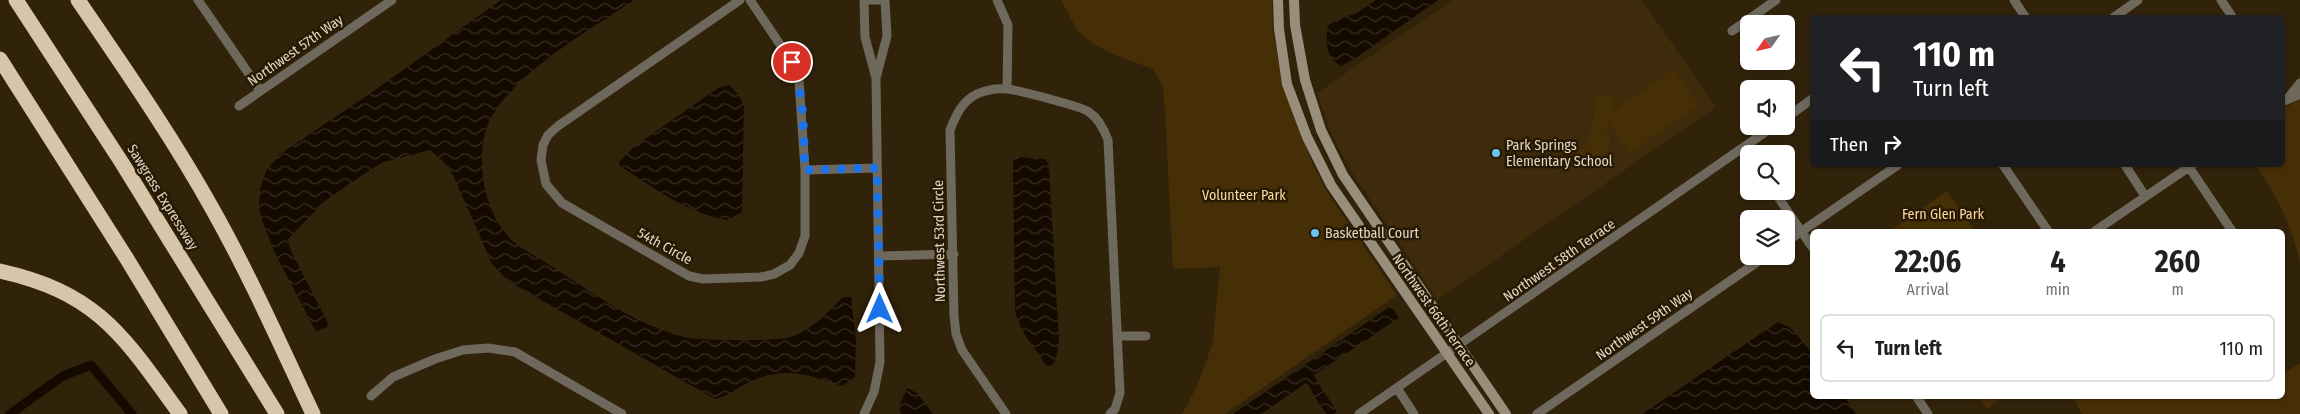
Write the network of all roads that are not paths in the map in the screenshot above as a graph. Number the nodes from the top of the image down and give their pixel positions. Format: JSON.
{"nodes":[{"id":1,"x":16,"y":0,"type":"edge"},
{"id":2,"x":78,"y":0,"type":"edge"},
{"id":3,"x":392,"y":0,"type":"edge"},
{"id":4,"x":740,"y":0,"type":"edge"},
{"id":5,"x":750,"y":0,"type":"edge"},
{"id":6,"x":864,"y":0,"type":"edge"},
{"id":7,"x":885,"y":0,"type":"edge"},
{"id":8,"x":997,"y":0,"type":"edge"},
{"id":9,"x":1278,"y":0,"type":"edge"},
{"id":10,"x":1294,"y":0,"type":"edge"},
{"id":11,"x":1776,"y":0,"type":"edge"},
{"id":12,"x":2014,"y":0,"type":"edge"},
{"id":13,"x":2138,"y":0,"type":"edge"},
{"id":14,"x":2221,"y":0,"type":"edge"},
{"id":15,"x":202,"y":2,"type":"edge"},
{"id":16,"x":2024,"y":15,"type":"edge"},
{"id":17,"x":2117,"y":15,"type":"edge"},
{"id":18,"x":2231,"y":15,"type":"edge"},
{"id":19,"x":1732,"y":31,"type":"dead end"},
{"id":20,"x":0,"y":59,"type":"edge"},
{"id":21,"x":876,"y":78,"type":"junction"},
{"id":22,"x":2300,"y":83,"type":"edge"},
{"id":23,"x":1007,"y":89,"type":"junction"},
{"id":24,"x":260,"y":90,"type":"junction"},
{"id":25,"x":2300,"y":94,"type":"edge"},
{"id":26,"x":2285,"y":100,"type":"edge"},
{"id":27,"x":1810,"y":101,"type":"edge"},
{"id":28,"x":239,"y":106,"type":"dead end"},
{"id":29,"x":1795,"y":112,"type":"edge"},
{"id":30,"x":1764,"y":135,"type":"edge"},
{"id":31,"x":1754,"y":145,"type":"edge"},
{"id":32,"x":1740,"y":156,"type":"edge"},
{"id":33,"x":1895,"y":167,"type":"edge"},
{"id":34,"x":2004,"y":167,"type":"edge"},
{"id":35,"x":2126,"y":167,"type":"edge"},
{"id":36,"x":2188,"y":167,"type":"edge"},
{"id":37,"x":2191,"y":167,"type":"edge"},
{"id":38,"x":877,"y":168,"type":"junction"},
{"id":39,"x":805,"y":170,"type":"junction"},
{"id":40,"x":2145,"y":196,"type":"junction"},
{"id":41,"x":1780,"y":200,"type":"edge"},
{"id":42,"x":2047,"y":229,"type":"edge"},
{"id":43,"x":2098,"y":229,"type":"edge"},
{"id":44,"x":2231,"y":229,"type":"edge"},
{"id":45,"x":1802,"y":232,"type":"junction"},
{"id":46,"x":1795,"y":236,"type":"edge"},
{"id":47,"x":1389,"y":242,"type":"junction"},
{"id":48,"x":1810,"y":244,"type":"edge"},
{"id":49,"x":1375,"y":251,"type":"junction"},
{"id":50,"x":954,"y":254,"type":"junction"},
{"id":51,"x":880,"y":256,"type":"junction"},
{"id":52,"x":1753,"y":265,"type":"edge"},
{"id":53,"x":0,"y":271,"type":"edge"},
{"id":54,"x":1118,"y":336,"type":"junction"},
{"id":55,"x":1146,"y":336,"type":"dead end"},
{"id":56,"x":1459,"y":346,"type":"junction"},
{"id":57,"x":1448,"y":354,"type":"junction"},
{"id":58,"x":1396,"y":388,"type":"junction"},
{"id":59,"x":371,"y":396,"type":"dead end"},
{"id":60,"x":1918,"y":399,"type":"edge"},
{"id":61,"x":180,"y":414,"type":"edge"},
{"id":62,"x":221,"y":414,"type":"edge"},
{"id":63,"x":277,"y":414,"type":"edge"},
{"id":64,"x":313,"y":414,"type":"edge"},
{"id":65,"x":620,"y":414,"type":"edge"},
{"id":66,"x":864,"y":414,"type":"edge"},
{"id":67,"x":1006,"y":414,"type":"edge"},
{"id":68,"x":1110,"y":414,"type":"edge"},
{"id":69,"x":1359,"y":414,"type":"edge"},
{"id":70,"x":1414,"y":414,"type":"edge"},
{"id":71,"x":1489,"y":414,"type":"edge"},
{"id":72,"x":1506,"y":414,"type":"edge"},
{"id":73,"x":1536,"y":414,"type":"edge"},
{"id":74,"x":1928,"y":414,"type":"edge"}],
"edges":[{"from":1,"to":63,"type":"highway","name":"Sawgrass Expressway"},
{"from":2,"to":64,"type":"highway"},
{"from":3,"to":24,"type":"street","name":"Northwest 57th Way"},
{"from":4,"to":39,"type":"street","name":"54th Circle"},
{"from":5,"to":39,"type":"street","name":"54th Circle"},
{"from":6,"to":7,"type":"street"},
{"from":6,"to":21,"type":"street"},
{"from":7,"to":21,"type":"street"},
{"from":8,"to":23,"type":"street"},
{"from":9,"to":49,"type":"street","name":"Northwest 66th Terrace"},
{"from":10,"to":47,"type":"street","name":"Northwest 66th Terrace"},
{"from":11,"to":19,"type":"street"},
{"from":12,"to":16,"type":"street"},
{"from":13,"to":17,"type":"street"},
{"from":14,"to":18,"type":"street"},
{"from":15,"to":24,"type":"street"},
{"from":20,"to":62,"type":"highway"},
{"from":21,"to":38,"type":"street"},
{"from":22,"to":26,"type":"street"},
{"from":23,"to":50,"type":"street","name":"Northwest 53rd Circle"},
{"from":23,"to":54,"type":"street","name":"Northwest 53rd Circle"},
{"from":24,"to":28,"type":"street","name":"Northwest 57th Way"},
{"from":25,"to":26,"type":"street"},
{"from":27,"to":29,"type":"street"},
{"from":30,"to":31,"type":"street","name":"Northwest 58th Terrace"},
{"from":32,"to":56,"type":"street","name":"Northwest 58th Terrace"},
{"from":33,"to":45,"type":"street"},
{"from":34,"to":42,"type":"street"},
{"from":35,"to":40,"type":"street"},
{"from":36,"to":40,"type":"street"},
{"from":37,"to":44,"type":"street"},
{"from":38,"to":39,"type":"street"},
{"from":38,"to":51,"type":"street"},
{"from":40,"to":43,"type":"street"},
{"from":41,"to":45,"type":"street"},
{"from":45,"to":46,"type":"street"},
{"from":45,"to":48,"type":"street"},
{"from":47,"to":49,"type":"street"},
{"from":47,"to":56,"type":"street","name":"Northwest 66th Terrace"},
{"from":49,"to":57,"type":"street","name":"Northwest 66th Terrace"},
{"from":50,"to":51,"type":"street"},
{"from":50,"to":67,"type":"street","name":"Northwest 53rd Circle"},
{"from":51,"to":66,"type":"street"},
{"from":52,"to":73,"type":"street","name":"Northwest 59th Way"},
{"from":53,"to":61,"type":"highway"},
{"from":54,"to":55,"type":"street"},
{"from":54,"to":68,"type":"street","name":"Northwest 53rd Circle"},
{"from":56,"to":57,"type":"street","name":"Northwest 58th Terrace"},
{"from":56,"to":72,"type":"street","name":"Northwest 66th Terrace"},
{"from":57,"to":58,"type":"street","name":"Northwest 58th Terrace"},
{"from":57,"to":71,"type":"street","name":"Northwest 66th Terrace"},
{"from":58,"to":69,"type":"street","name":"Northwest 58th Terrace"},
{"from":58,"to":70,"type":"street"},
{"from":59,"to":65,"type":"street"},
{"from":60,"to":74,"type":"street"}]}
